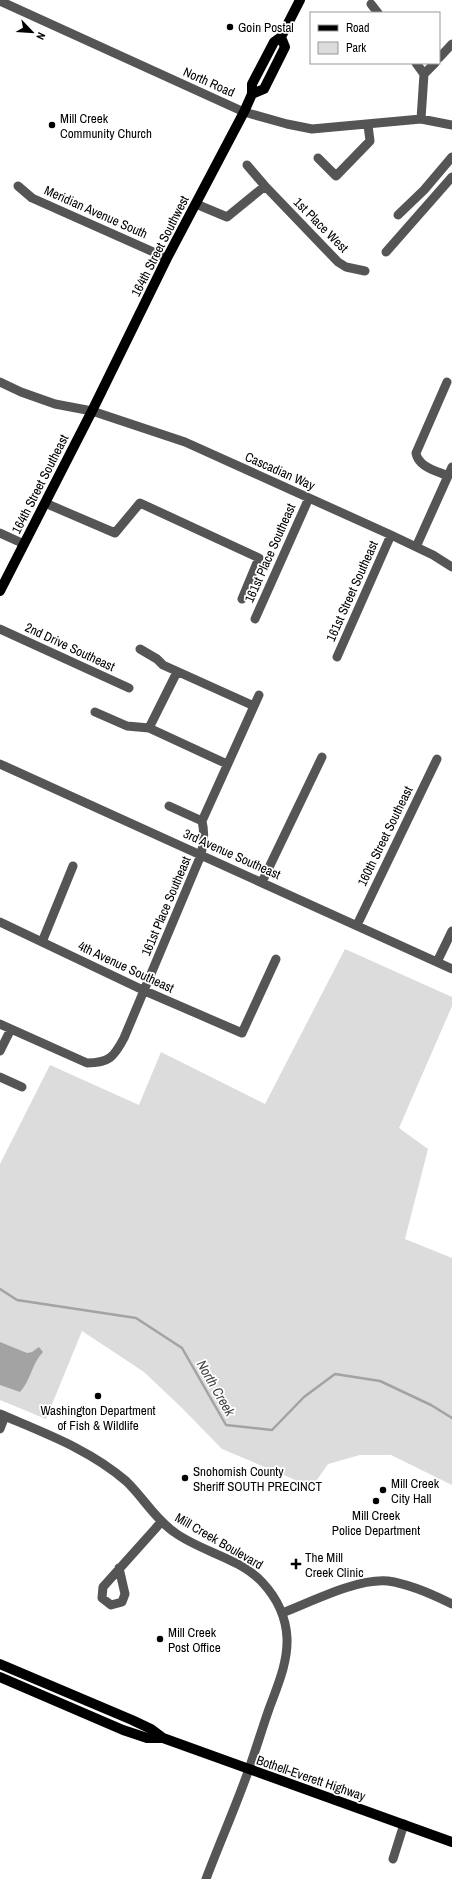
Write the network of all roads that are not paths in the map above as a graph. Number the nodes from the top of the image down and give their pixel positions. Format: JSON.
{"nodes":[{"id":1,"x":300,"y":0,"type":"edge"},
{"id":2,"x":0,"y":1,"type":"edge"},
{"id":3,"x":371,"y":4,"type":"dead end"},
{"id":4,"x":377,"y":12,"type":"edge"},
{"id":5,"x":452,"y":44,"type":"edge"},
{"id":6,"x":440,"y":57,"type":"edge"},
{"id":7,"x":417,"y":64,"type":"edge"},
{"id":8,"x":434,"y":64,"type":"edge"},
{"id":9,"x":424,"y":74,"type":"junction"},
{"id":10,"x":244,"y":112,"type":"junction"},
{"id":11,"x":421,"y":119,"type":"junction"},
{"id":12,"x":368,"y":124,"type":"junction"},
{"id":13,"x":452,"y":125,"type":"edge"},
{"id":14,"x":452,"y":157,"type":"edge"},
{"id":15,"x":318,"y":158,"type":"dead end"},
{"id":16,"x":247,"y":165,"type":"dead end"},
{"id":17,"x":452,"y":177,"type":"edge"},
{"id":18,"x":18,"y":186,"type":"dead end"},
{"id":19,"x":264,"y":186,"type":"junction"},
{"id":20,"x":196,"y":204,"type":"junction"},
{"id":21,"x":398,"y":215,"type":"dead end"},
{"id":22,"x":386,"y":252,"type":"dead end"},
{"id":23,"x":167,"y":258,"type":"junction"},
{"id":24,"x":365,"y":271,"type":"dead end"},
{"id":25,"x":0,"y":382,"type":"edge"},
{"id":26,"x":447,"y":382,"type":"dead end"},
{"id":27,"x":92,"y":411,"type":"junction"},
{"id":28,"x":452,"y":467,"type":"edge"},
{"id":29,"x":448,"y":476,"type":"junction"},
{"id":30,"x":309,"y":498,"type":"junction"},
{"id":31,"x":45,"y":503,"type":"junction"},
{"id":32,"x":0,"y":533,"type":"edge"},
{"id":33,"x":391,"y":535,"type":"junction"},
{"id":34,"x":24,"y":544,"type":"junction"},
{"id":35,"x":416,"y":547,"type":"junction"},
{"id":36,"x":452,"y":567,"type":"edge"},
{"id":37,"x":0,"y":591,"type":"edge"},
{"id":38,"x":242,"y":599,"type":"dead end"},
{"id":39,"x":255,"y":619,"type":"dead end"},
{"id":40,"x":0,"y":629,"type":"edge"},
{"id":41,"x":140,"y":648,"type":"dead end"},
{"id":42,"x":338,"y":657,"type":"dead end"},
{"id":43,"x":177,"y":672,"type":"junction"},
{"id":44,"x":129,"y":688,"type":"dead end"},
{"id":45,"x":259,"y":696,"type":"dead end"},
{"id":46,"x":254,"y":706,"type":"junction"},
{"id":47,"x":95,"y":712,"type":"dead end"},
{"id":48,"x":149,"y":728,"type":"junction"},
{"id":49,"x":322,"y":757,"type":"dead end"},
{"id":50,"x":437,"y":759,"type":"dead end"},
{"id":51,"x":0,"y":764,"type":"edge"},
{"id":52,"x":227,"y":764,"type":"junction"},
{"id":53,"x":169,"y":806,"type":"dead end"},
{"id":54,"x":202,"y":821,"type":"junction"},
{"id":55,"x":201,"y":855,"type":"junction"},
{"id":56,"x":73,"y":866,"type":"dead end"},
{"id":57,"x":262,"y":882,"type":"junction"},
{"id":58,"x":0,"y":922,"type":"edge"},
{"id":59,"x":357,"y":925,"type":"junction"},
{"id":60,"x":452,"y":931,"type":"edge"},
{"id":61,"x":42,"y":942,"type":"junction"},
{"id":62,"x":276,"y":958,"type":"dead end"},
{"id":63,"x":437,"y":962,"type":"junction"},
{"id":64,"x":452,"y":969,"type":"edge"},
{"id":65,"x":145,"y":991,"type":"junction"},
{"id":66,"x":0,"y":1024,"type":"edge"},
{"id":67,"x":11,"y":1029,"type":"junction"},
{"id":68,"x":0,"y":1051,"type":"edge"},
{"id":69,"x":0,"y":1077,"type":"edge"},
{"id":70,"x":22,"y":1088,"type":"dead end"},
{"id":71,"x":3,"y":1415,"type":"edge"},
{"id":72,"x":0,"y":1429,"type":"edge"},
{"id":73,"x":162,"y":1522,"type":"junction"},
{"id":74,"x":119,"y":1568,"type":"dead end"},
{"id":75,"x":452,"y":1604,"type":"edge"},
{"id":76,"x":282,"y":1613,"type":"junction"},
{"id":77,"x":0,"y":1664,"type":"edge"},
{"id":78,"x":0,"y":1677,"type":"edge"},
{"id":79,"x":163,"y":1738,"type":"junction"},
{"id":80,"x":249,"y":1770,"type":"junction"},
{"id":81,"x":404,"y":1824,"type":"junction"},
{"id":82,"x":452,"y":1842,"type":"edge"},
{"id":83,"x":393,"y":1859,"type":"dead end"},
{"id":84,"x":206,"y":1879,"type":"edge"}],
"edges":[{"from":1,"to":10,"type":"main road","name":"164th Street Southwest"},
{"from":2,"to":10,"type":"street","name":"North Road"},
{"from":3,"to":4,"type":"street"},
{"from":5,"to":6,"type":"street"},
{"from":7,"to":9,"type":"street"},
{"from":8,"to":9,"type":"street"},
{"from":9,"to":11,"type":"street"},
{"from":10,"to":12,"type":"street","name":"North Road"},
{"from":10,"to":20,"type":"main road","name":"164th Street Southwest"},
{"from":11,"to":12,"type":"street","name":"North Road"},
{"from":11,"to":13,"type":"street","name":"North Road"},
{"from":12,"to":15,"type":"street"},
{"from":14,"to":21,"type":"street"},
{"from":16,"to":19,"type":"street","name":"1st Place West"},
{"from":17,"to":22,"type":"street"},
{"from":18,"to":23,"type":"street","name":"Meridian Avenue South"},
{"from":19,"to":20,"type":"street"},
{"from":19,"to":24,"type":"street","name":"1st Place West"},
{"from":20,"to":23,"type":"main road","name":"164th Street Southwest"},
{"from":23,"to":27,"type":"main road","name":"164th Street Southwest"},
{"from":25,"to":27,"type":"street","name":"Cascadian Way"},
{"from":26,"to":29,"type":"street"},
{"from":27,"to":30,"type":"street","name":"Cascadian Way"},
{"from":27,"to":31,"type":"main road","name":"164th Street Southeast"},
{"from":28,"to":29,"type":"street"},
{"from":29,"to":35,"type":"street"},
{"from":30,"to":33,"type":"street","name":"Cascadian Way"},
{"from":30,"to":39,"type":"street","name":"161st Place Southeast"},
{"from":31,"to":34,"type":"main road","name":"164th Street Southeast"},
{"from":31,"to":38,"type":"street"},
{"from":32,"to":34,"type":"street"},
{"from":33,"to":35,"type":"street","name":"Cascadian Way"},
{"from":33,"to":42,"type":"street","name":"161st Street Southeast"},
{"from":34,"to":37,"type":"main road","name":"164th Street Southeast"},
{"from":35,"to":36,"type":"street","name":"Cascadian Way"},
{"from":40,"to":44,"type":"street","name":"2nd Drive Southeast"},
{"from":41,"to":43,"type":"street"},
{"from":43,"to":46,"type":"street"},
{"from":43,"to":48,"type":"street"},
{"from":45,"to":46,"type":"street"},
{"from":46,"to":52,"type":"street"},
{"from":47,"to":48,"type":"street"},
{"from":48,"to":52,"type":"street"},
{"from":49,"to":57,"type":"street"},
{"from":50,"to":59,"type":"street","name":"160th Street Southeast"},
{"from":51,"to":55,"type":"street","name":"3rd Avenue Southeast"},
{"from":52,"to":54,"type":"street"},
{"from":53,"to":54,"type":"street"},
{"from":54,"to":55,"type":"street","name":"161st Place Southeast"},
{"from":55,"to":57,"type":"street","name":"3rd Avenue Southeast"},
{"from":55,"to":65,"type":"street","name":"161st Place Southeast"},
{"from":56,"to":61,"type":"street"},
{"from":57,"to":59,"type":"street","name":"3rd Avenue Southeast"},
{"from":58,"to":61,"type":"street","name":"4th Avenue Southeast"},
{"from":59,"to":63,"type":"street","name":"3rd Avenue Southeast"},
{"from":60,"to":63,"type":"street"},
{"from":61,"to":65,"type":"street","name":"4th Avenue Southeast"},
{"from":62,"to":65,"type":"street","name":"4th Avenue Southeast"},
{"from":63,"to":64,"type":"street","name":"3rd Avenue Southeast"},
{"from":65,"to":67,"type":"street","name":"161st Place Southeast"},
{"from":66,"to":67,"type":"street"},
{"from":67,"to":68,"type":"street"},
{"from":69,"to":70,"type":"street"},
{"from":71,"to":72,"type":"street"},
{"from":71,"to":73,"type":"street","name":"Mill Creek Boulevard"},
{"from":73,"to":74,"type":"street"},
{"from":73,"to":76,"type":"street","name":"Mill Creek Boulevard"},
{"from":75,"to":76,"type":"street"},
{"from":76,"to":80,"type":"street","name":"Mill Creek Boulevard"},
{"from":77,"to":79,"type":"main road","name":"Bothell-Everett Highway"},
{"from":78,"to":79,"type":"main road","name":"Bothell-Everett Highway"},
{"from":79,"to":80,"type":"main road","name":"Bothell-Everett Highway"},
{"from":80,"to":81,"type":"main road","name":"Bothell-Everett Highway"},
{"from":80,"to":84,"type":"street","name":"Mill Creek Boulevard"},
{"from":81,"to":82,"type":"main road","name":"Bothell-Everett Highway"},
{"from":81,"to":83,"type":"street"}]}
